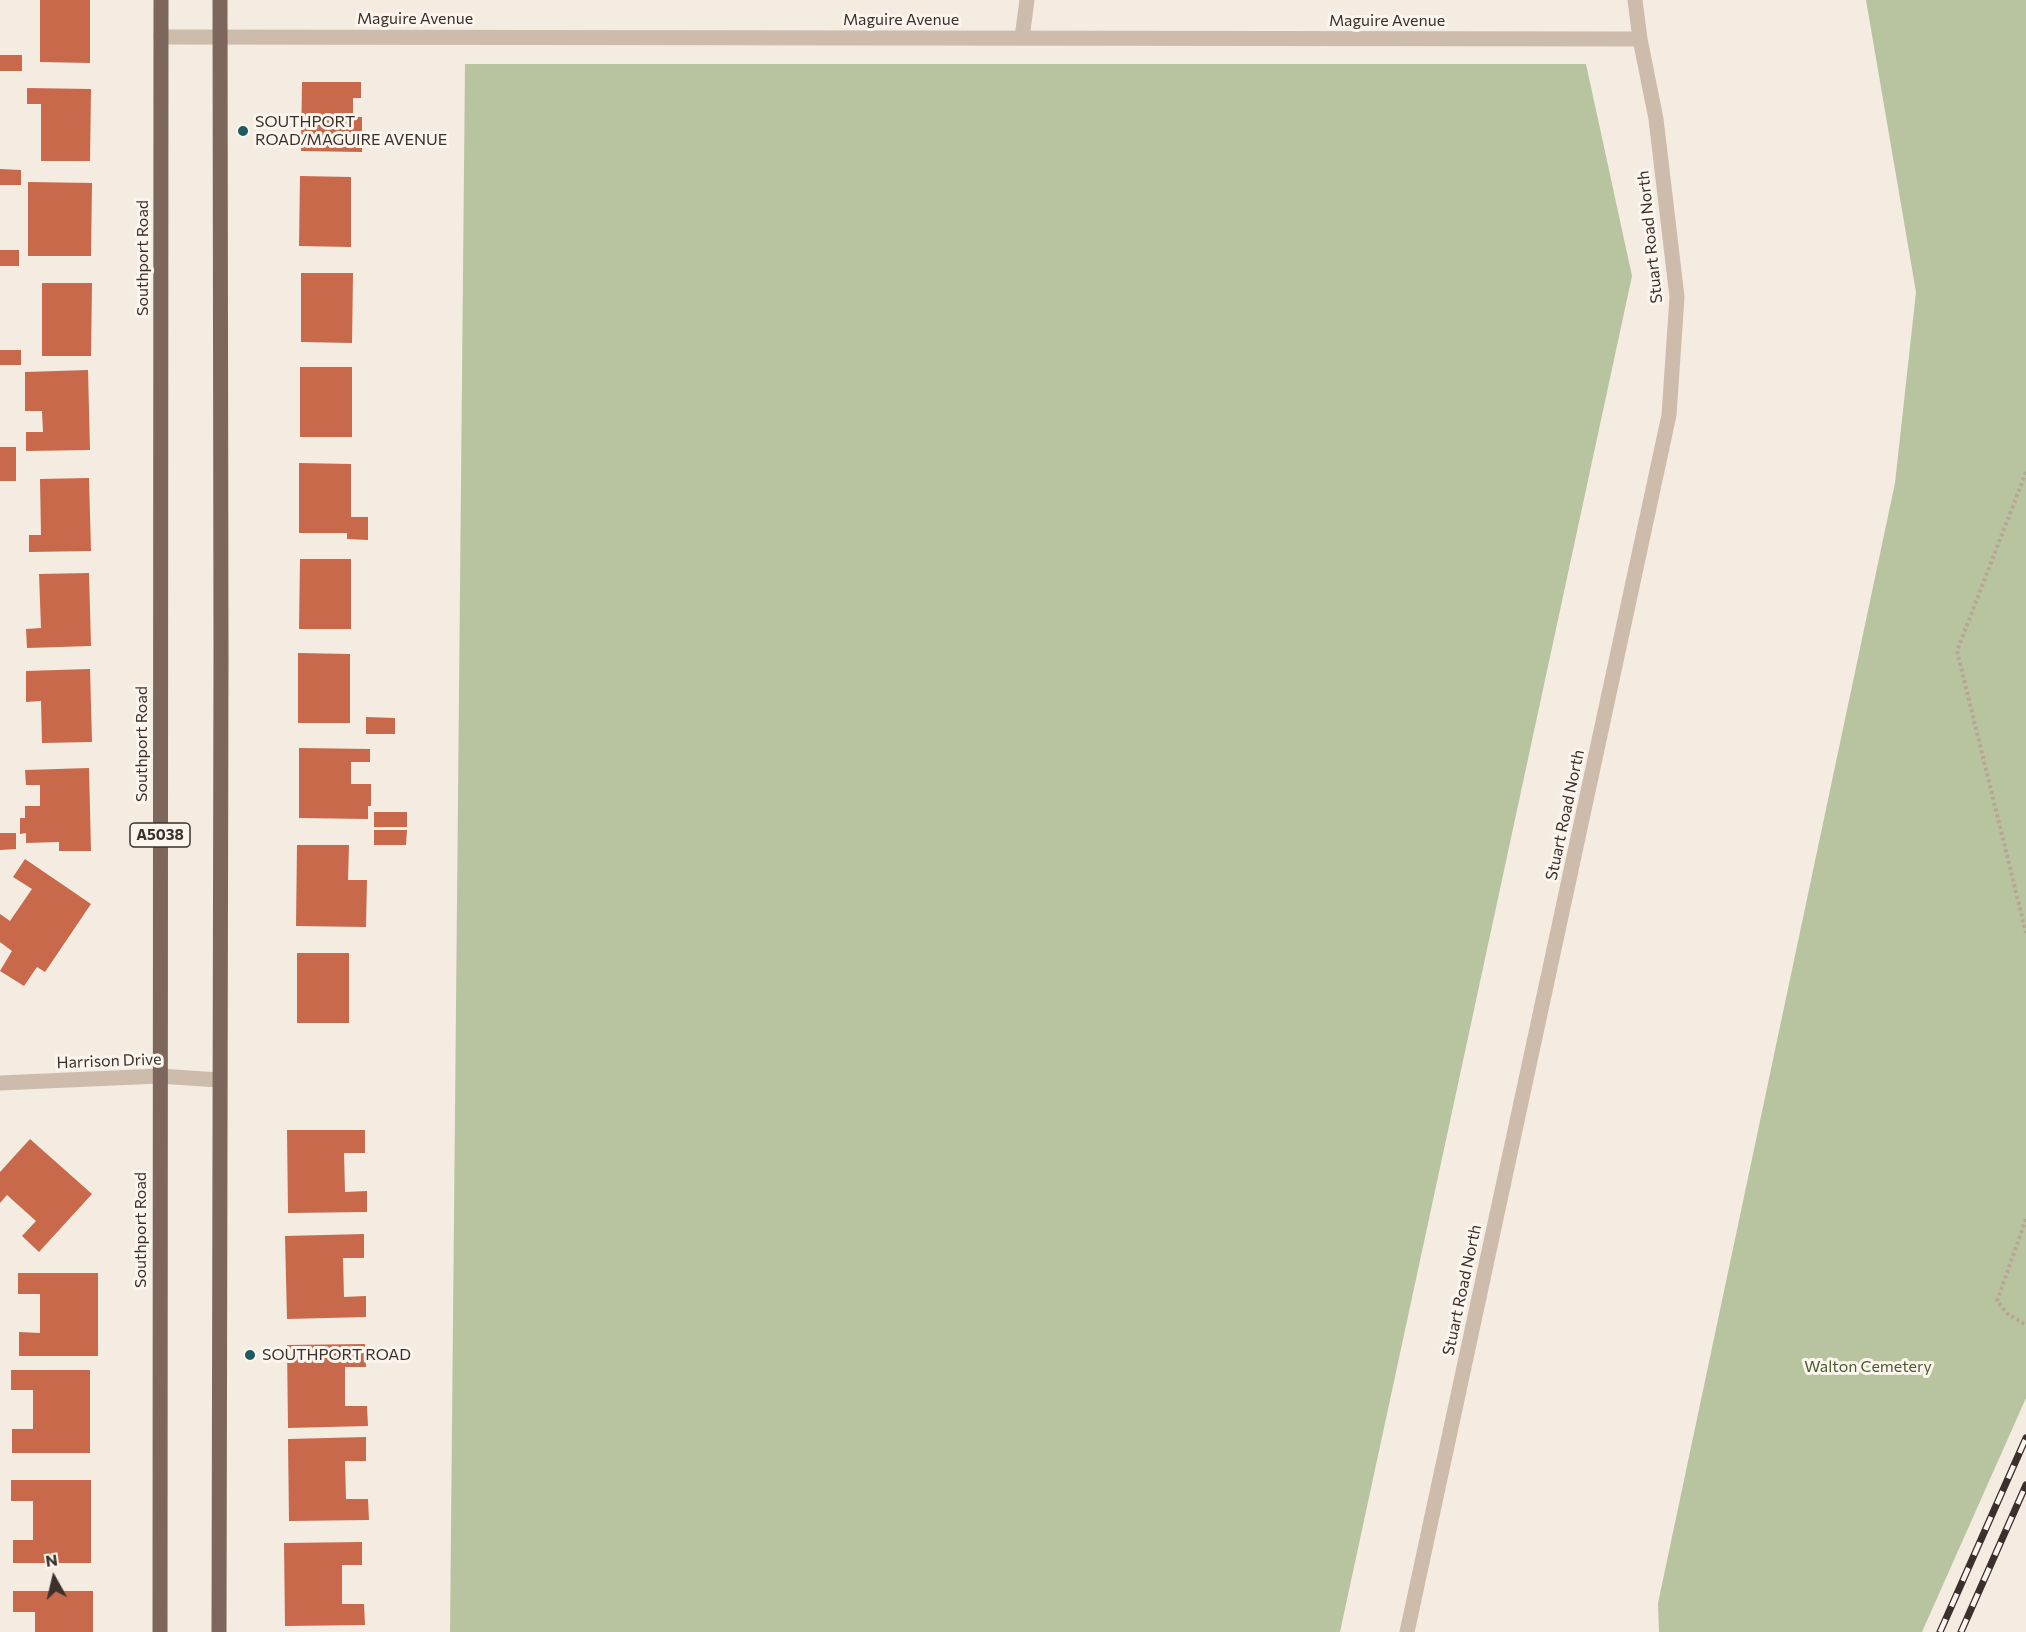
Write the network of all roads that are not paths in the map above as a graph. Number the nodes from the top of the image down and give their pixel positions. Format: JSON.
{"nodes":[{"id":1,"x":161,"y":0,"type":"edge"},
{"id":2,"x":219,"y":0,"type":"edge"},
{"id":3,"x":1027,"y":0,"type":"edge"},
{"id":4,"x":1635,"y":0,"type":"edge"},
{"id":5,"x":161,"y":37,"type":"junction"},
{"id":6,"x":219,"y":37,"type":"junction"},
{"id":7,"x":1022,"y":38,"type":"junction"},
{"id":8,"x":1640,"y":39,"type":"junction"},
{"id":9,"x":159,"y":1076,"type":"junction"},
{"id":10,"x":219,"y":1080,"type":"junction"},
{"id":11,"x":0,"y":1083,"type":"edge"},
{"id":12,"x":160,"y":1632,"type":"edge"},
{"id":13,"x":219,"y":1632,"type":"edge"},
{"id":14,"x":1407,"y":1632,"type":"edge"}],
"edges":[{"from":1,"to":5,"type":"main road","name":"Southport Road","number":"A5038"},
{"from":2,"to":6,"type":"main road"},
{"from":3,"to":7,"type":"street"},
{"from":4,"to":8,"type":"street","name":"Stuart Road North"},
{"from":5,"to":6,"type":"street","name":"Maguire Avenue"},
{"from":5,"to":9,"type":"main road","name":"Southport Road","number":"A5038"},
{"from":6,"to":7,"type":"street","name":"Maguire Avenue"},
{"from":6,"to":10,"type":"main road"},
{"from":7,"to":8,"type":"street","name":"Maguire Avenue"},
{"from":8,"to":14,"type":"street","name":"Stuart Road North"},
{"from":9,"to":10,"type":"street","name":"Harrison Drive"},
{"from":9,"to":11,"type":"street","name":"Harrison Drive"},
{"from":9,"to":12,"type":"main road","name":"Southport Road","number":"A5038"},
{"from":10,"to":13,"type":"main road"}]}
